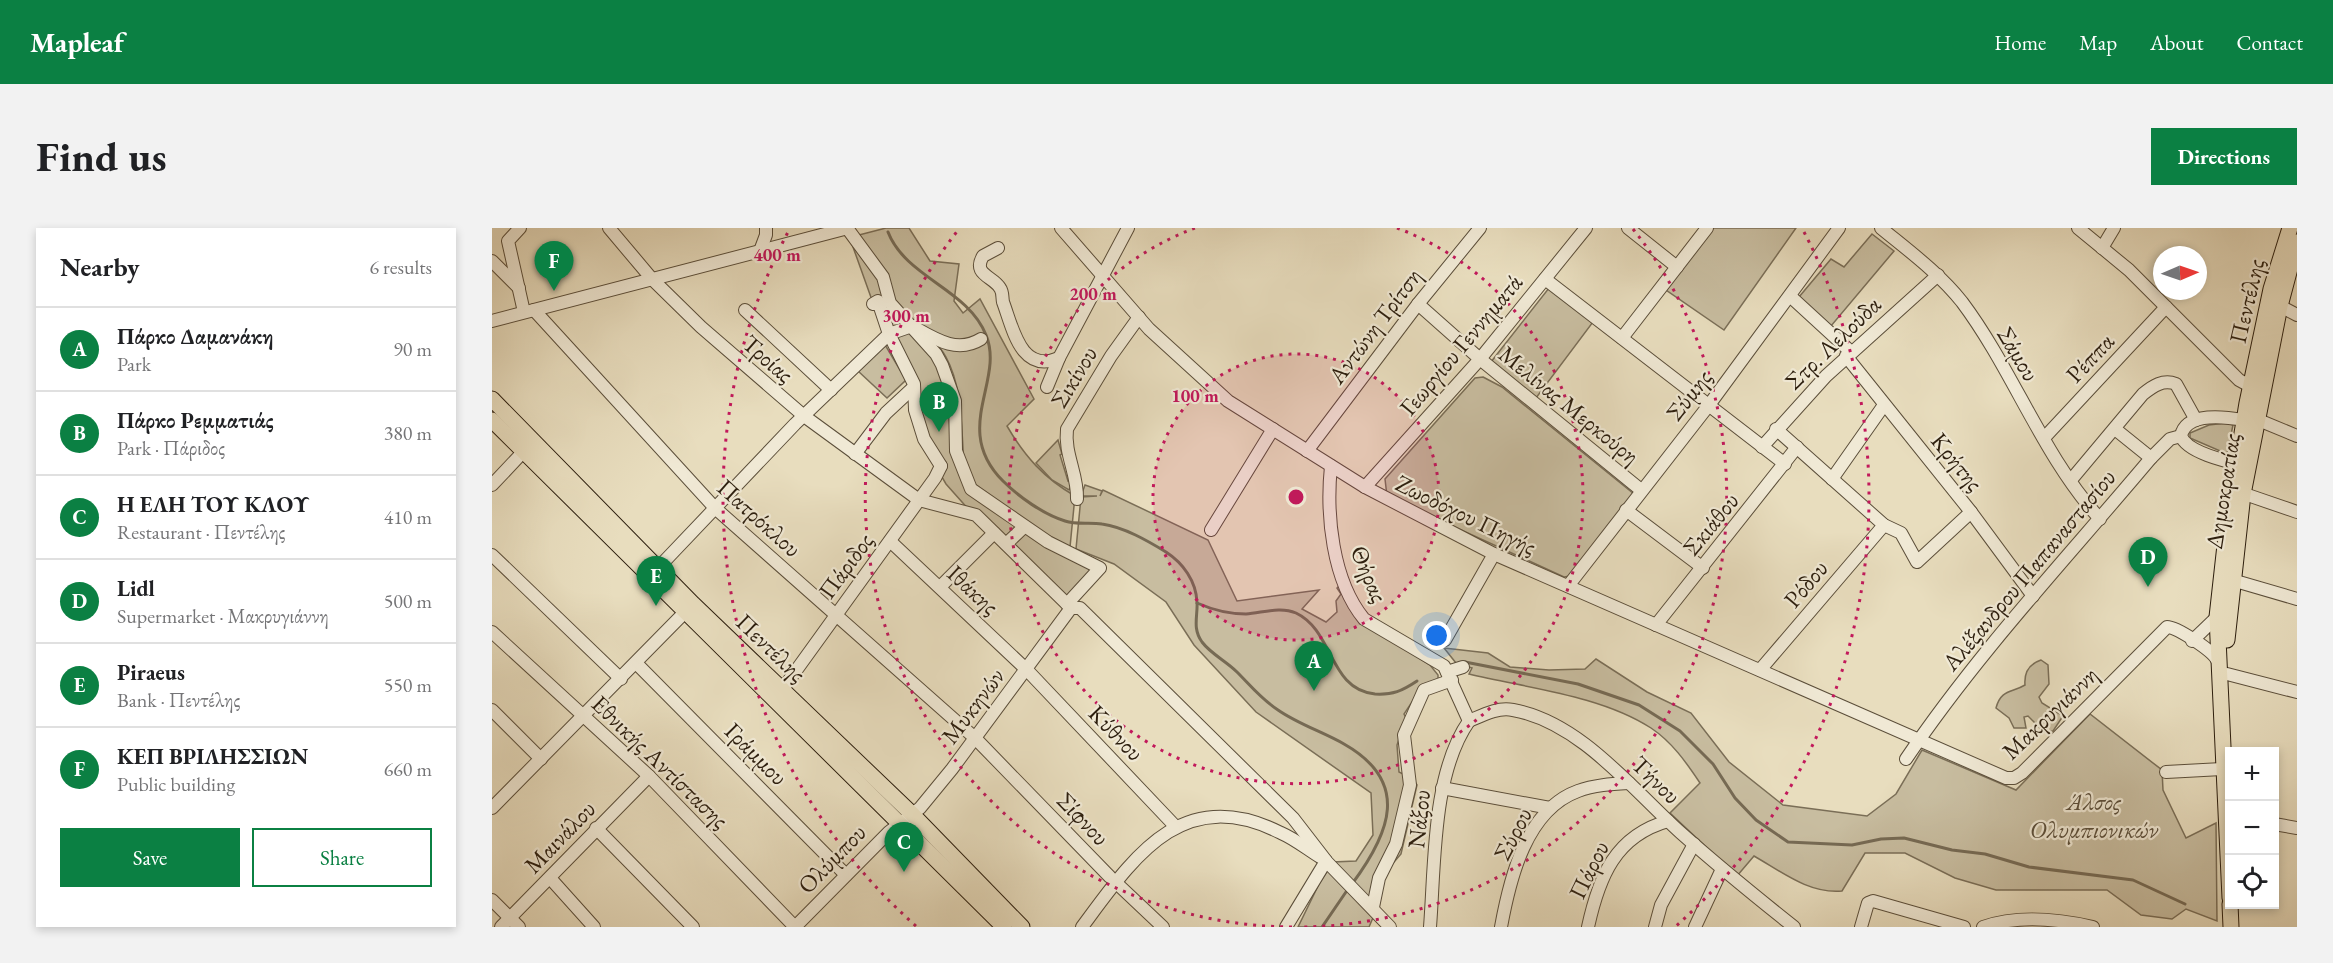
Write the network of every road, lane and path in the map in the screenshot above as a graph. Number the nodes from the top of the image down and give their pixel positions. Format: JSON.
{"nodes":[{"id":1,"x":520,"y":228,"type":"edge"},
{"id":2,"x":609,"y":228,"type":"edge"},
{"id":3,"x":766,"y":228,"type":"edge"},
{"id":4,"x":848,"y":228,"type":"edge"},
{"id":5,"x":1061,"y":228,"type":"edge"},
{"id":6,"x":1128,"y":228,"type":"edge"},
{"id":7,"x":1480,"y":228,"type":"edge"},
{"id":8,"x":1587,"y":228,"type":"edge"},
{"id":9,"x":1628,"y":228,"type":"edge"},
{"id":10,"x":1707,"y":228,"type":"edge"},
{"id":11,"x":1839,"y":228,"type":"edge"},
{"id":12,"x":1881,"y":228,"type":"edge"},
{"id":13,"x":2078,"y":228,"type":"edge"},
{"id":14,"x":2114,"y":228,"type":"edge"},
{"id":15,"x":2290,"y":228,"type":"edge"},
{"id":16,"x":1895,"y":232,"type":"edge"},
{"id":17,"x":2297,"y":242,"type":"edge"},
{"id":18,"x":998,"y":248,"type":"dead end"},
{"id":19,"x":2102,"y":248,"type":"junction"},
{"id":20,"x":760,"y":251,"type":"junction"},
{"id":21,"x":492,"y":261,"type":"edge"},
{"id":22,"x":1677,"y":267,"type":"junction"},
{"id":23,"x":1104,"y":275,"type":"junction"},
{"id":24,"x":1938,"y":276,"type":"junction"},
{"id":25,"x":652,"y":279,"type":"junction"},
{"id":26,"x":1545,"y":279,"type":"junction"},
{"id":27,"x":519,"y":288,"type":"junction"},
{"id":28,"x":1790,"y":296,"type":"junction"},
{"id":29,"x":873,"y":303,"type":"dead end"},
{"id":30,"x":1418,"y":304,"type":"junction"},
{"id":31,"x":2280,"y":306,"type":"junction"},
{"id":32,"x":2166,"y":307,"type":"junction"},
{"id":33,"x":745,"y":310,"type":"dead end"},
{"id":34,"x":529,"y":311,"type":"junction"},
{"id":35,"x":2297,"y":315,"type":"edge"},
{"id":36,"x":1139,"y":317,"type":"junction"},
{"id":37,"x":492,"y":321,"type":"edge"},
{"id":38,"x":912,"y":326,"type":"junction"},
{"id":39,"x":889,"y":334,"type":"junction"},
{"id":40,"x":1622,"y":338,"type":"junction"},
{"id":41,"x":981,"y":339,"type":"dead end"},
{"id":42,"x":1849,"y":354,"type":"junction"},
{"id":43,"x":1059,"y":358,"type":"junction"},
{"id":44,"x":1480,"y":359,"type":"junction"},
{"id":45,"x":2250,"y":386,"type":"junction"},
{"id":46,"x":914,"y":387,"type":"junction"},
{"id":47,"x":1047,"y":387,"type":"dead end"},
{"id":48,"x":831,"y":390,"type":"junction"},
{"id":49,"x":492,"y":399,"type":"edge"},
{"id":50,"x":1709,"y":405,"type":"junction"},
{"id":51,"x":1884,"y":405,"type":"junction"},
{"id":52,"x":804,"y":416,"type":"junction"},
{"id":53,"x":492,"y":420,"type":"edge"},
{"id":54,"x":2196,"y":420,"type":"junction"},
{"id":55,"x":2250,"y":420,"type":"junction"},
{"id":56,"x":1273,"y":429,"type":"junction"},
{"id":57,"x":1776,"y":429,"type":"junction"},
{"id":58,"x":2115,"y":429,"type":"junction"},
{"id":59,"x":2181,"y":436,"type":"junction"},
{"id":60,"x":2297,"y":436,"type":"edge"},
{"id":61,"x":2044,"y":438,"type":"junction"},
{"id":62,"x":1762,"y":447,"type":"junction"},
{"id":63,"x":1797,"y":447,"type":"junction"},
{"id":64,"x":524,"y":451,"type":"junction"},
{"id":65,"x":1307,"y":451,"type":"junction"},
{"id":66,"x":855,"y":454,"type":"junction"},
{"id":67,"x":2151,"y":458,"type":"junction"},
{"id":68,"x":958,"y":460,"type":"junction"},
{"id":69,"x":1785,"y":464,"type":"junction"},
{"id":70,"x":2242,"y":465,"type":"junction"},
{"id":71,"x":941,"y":466,"type":"junction"},
{"id":72,"x":1331,"y":466,"type":"junction"},
{"id":73,"x":1832,"y":479,"type":"junction"},
{"id":74,"x":2071,"y":480,"type":"junction"},
{"id":75,"x":492,"y":485,"type":"edge"},
{"id":76,"x":1365,"y":487,"type":"junction"},
{"id":77,"x":1641,"y":490,"type":"junction"},
{"id":78,"x":2237,"y":492,"type":"junction"},
{"id":79,"x":924,"y":499,"type":"junction"},
{"id":80,"x":1077,"y":499,"type":"dead end"},
{"id":81,"x":989,"y":500,"type":"junction"},
{"id":82,"x":715,"y":508,"type":"junction"},
{"id":83,"x":1626,"y":510,"type":"junction"},
{"id":84,"x":1971,"y":512,"type":"junction"},
{"id":85,"x":2297,"y":512,"type":"edge"},
{"id":86,"x":976,"y":515,"type":"junction"},
{"id":87,"x":2100,"y":519,"type":"junction"},
{"id":88,"x":1884,"y":525,"type":"junction"},
{"id":89,"x":1024,"y":527,"type":"junction"},
{"id":90,"x":1211,"y":530,"type":"dead end"},
{"id":91,"x":994,"y":533,"type":"junction"},
{"id":92,"x":890,"y":541,"type":"junction"},
{"id":93,"x":1006,"y":544,"type":"junction"},
{"id":94,"x":1494,"y":554,"type":"junction"},
{"id":95,"x":492,"y":555,"type":"edge"},
{"id":96,"x":658,"y":568,"type":"junction"},
{"id":97,"x":1703,"y":568,"type":"junction"},
{"id":98,"x":2232,"y":580,"type":"junction"},
{"id":99,"x":1568,"y":586,"type":"junction"},
{"id":100,"x":940,"y":587,"type":"junction"},
{"id":101,"x":2033,"y":596,"type":"junction"},
{"id":102,"x":2297,"y":599,"type":"edge"},
{"id":103,"x":1069,"y":606,"type":"junction"},
{"id":104,"x":688,"y":611,"type":"junction"},
{"id":105,"x":837,"y":615,"type":"junction"},
{"id":106,"x":2217,"y":617,"type":"junction"},
{"id":107,"x":1656,"y":625,"type":"junction"},
{"id":108,"x":492,"y":632,"type":"edge"},
{"id":109,"x":1445,"y":640,"type":"dead end"},
{"id":110,"x":2192,"y":640,"type":"junction"},
{"id":111,"x":2217,"y":660,"type":"junction"},
{"id":112,"x":637,"y":664,"type":"junction"},
{"id":113,"x":1463,"y":667,"type":"dead end"},
{"id":114,"x":1027,"y":670,"type":"junction"},
{"id":115,"x":1760,"y":670,"type":"junction"},
{"id":116,"x":2227,"y":674,"type":"junction"},
{"id":117,"x":1449,"y":676,"type":"junction"},
{"id":118,"x":621,"y":679,"type":"junction"},
{"id":119,"x":782,"y":690,"type":"junction"},
{"id":120,"x":2297,"y":692,"type":"edge"},
{"id":121,"x":492,"y":710,"type":"edge"},
{"id":122,"x":583,"y":717,"type":"junction"},
{"id":123,"x":1469,"y":721,"type":"junction"},
{"id":124,"x":975,"y":738,"type":"junction"},
{"id":125,"x":1918,"y":740,"type":"junction"},
{"id":126,"x":2231,"y":747,"type":"edge"},
{"id":127,"x":541,"y":759,"type":"junction"},
{"id":128,"x":1906,"y":759,"type":"dead end"},
{"id":129,"x":2222,"y":769,"type":"junction"},
{"id":130,"x":2166,"y":772,"type":"dead end"},
{"id":131,"x":649,"y":776,"type":"junction"},
{"id":132,"x":1629,"y":783,"type":"junction"},
{"id":133,"x":1442,"y":788,"type":"junction"},
{"id":134,"x":2225,"y":801,"type":"edge"},
{"id":135,"x":492,"y":808,"type":"edge"},
{"id":136,"x":1550,"y":808,"type":"junction"},
{"id":137,"x":1293,"y":818,"type":"junction"},
{"id":138,"x":907,"y":819,"type":"junction"},
{"id":139,"x":1668,"y":821,"type":"junction"},
{"id":140,"x":2279,"y":825,"type":"edge"},
{"id":141,"x":1175,"y":826,"type":"junction"},
{"id":142,"x":596,"y":828,"type":"junction"},
{"id":143,"x":2297,"y":828,"type":"edge"},
{"id":144,"x":1282,"y":833,"type":"junction"},
{"id":145,"x":1694,"y":844,"type":"junction"},
{"id":146,"x":1327,"y":861,"type":"junction"},
{"id":147,"x":1722,"y":869,"type":"junction"},
{"id":148,"x":846,"y":875,"type":"junction"},
{"id":149,"x":550,"y":878,"type":"junction"},
{"id":150,"x":1115,"y":882,"type":"junction"},
{"id":151,"x":492,"y":900,"type":"edge"},
{"id":152,"x":1372,"y":906,"type":"junction"},
{"id":153,"x":2230,"y":909,"type":"edge"},
{"id":154,"x":2238,"y":909,"type":"edge"},
{"id":155,"x":510,"y":924,"type":"edge"},
{"id":156,"x":594,"y":927,"type":"edge"},
{"id":157,"x":693,"y":927,"type":"edge"},
{"id":158,"x":795,"y":927,"type":"edge"},
{"id":159,"x":1004,"y":927,"type":"edge"},
{"id":160,"x":1022,"y":927,"type":"edge"},
{"id":161,"x":1082,"y":927,"type":"edge"},
{"id":162,"x":1163,"y":927,"type":"edge"},
{"id":163,"x":1287,"y":927,"type":"edge"},
{"id":164,"x":1390,"y":927,"type":"edge"},
{"id":165,"x":1430,"y":927,"type":"edge"},
{"id":166,"x":1501,"y":927,"type":"edge"},
{"id":167,"x":1588,"y":927,"type":"edge"},
{"id":168,"x":1655,"y":927,"type":"edge"},
{"id":169,"x":1695,"y":927,"type":"edge"},
{"id":170,"x":1794,"y":927,"type":"edge"},
{"id":171,"x":1862,"y":927,"type":"edge"},
{"id":172,"x":1964,"y":927,"type":"edge"},
{"id":173,"x":1983,"y":927,"type":"edge"},
{"id":174,"x":2094,"y":927,"type":"edge"},
{"id":175,"x":2231,"y":927,"type":"edge"},
{"id":176,"x":2239,"y":927,"type":"edge"}],
"edges":[{"from":1,"to":27,"type":"street"},
{"from":2,"to":25,"type":"street","name":"Τροίας"},
{"from":3,"to":20,"type":"street"},
{"from":4,"to":20,"type":"street"},
{"from":4,"to":38,"type":"street"},
{"from":5,"to":23,"type":"street","name":"Ζωοδόχου Πηγής"},
{"from":6,"to":23,"type":"street"},
{"from":7,"to":30,"type":"street","name":"Αντώνη Τρίτση"},
{"from":8,"to":26,"type":"street","name":"Γεωργίου Γεννηματά"},
{"from":9,"to":22,"type":"street"},
{"from":10,"to":22,"type":"street"},
{"from":11,"to":28,"type":"street","name":"Σύμης"},
{"from":12,"to":16,"type":"street","name":"Σάμου"},
{"from":13,"to":19,"type":"street"},
{"from":14,"to":19,"type":"street"},
{"from":15,"to":45,"type":"main road","name":"Πεντέλης"},
{"from":16,"to":24,"type":"street","name":"Σάμου"},
{"from":17,"to":31,"type":"main road","name":"Δημοκρατίας"},
{"from":18,"to":43,"type":"street"},
{"from":19,"to":32,"type":"street"},
{"from":20,"to":25,"type":"street"},
{"from":21,"to":27,"type":"street"},
{"from":22,"to":40,"type":"street"},
{"from":23,"to":36,"type":"street","name":"Ζωοδόχου Πηγής"},
{"from":23,"to":43,"type":"street"},
{"from":24,"to":42,"type":"street","name":"Στρ. Λελούδα"},
{"from":24,"to":61,"type":"street","name":"Σάμου"},
{"from":25,"to":34,"type":"street"},
{"from":25,"to":52,"type":"street","name":"Τροίας"},
{"from":26,"to":40,"type":"street"},
{"from":26,"to":44,"type":"street","name":"Γεωργίου Γεννηματά"},
{"from":27,"to":34,"type":"street"},
{"from":28,"to":42,"type":"street","name":"Κρήτης"},
{"from":28,"to":50,"type":"street","name":"Σύμης"},
{"from":29,"to":39,"type":"street"},
{"from":30,"to":44,"type":"street","name":"Μελίνας Μερκούρη"},
{"from":30,"to":65,"type":"street","name":"Αντώνη Τρίτση"},
{"from":31,"to":35,"type":"street"},
{"from":31,"to":55,"type":"main road","name":"Δημοκρατίας"},
{"from":32,"to":45,"type":"street"},
{"from":32,"to":61,"type":"street","name":"Ρέππα"},
{"from":33,"to":48,"type":"street"},
{"from":34,"to":37,"type":"street"},
{"from":34,"to":82,"type":"street","name":"Πατρόκλου"},
{"from":36,"to":56,"type":"street","name":"Ζωοδόχου Πηγής"},
{"from":36,"to":80,"type":"street","name":"Σικίνου"},
{"from":38,"to":39,"type":"street"},
{"from":38,"to":41,"type":"street"},
{"from":38,"to":68,"type":"street"},
{"from":39,"to":46,"type":"street"},
{"from":39,"to":48,"type":"street"},
{"from":40,"to":50,"type":"street"},
{"from":42,"to":51,"type":"street","name":"Κρήτης"},
{"from":42,"to":57,"type":"street","name":"Στρ. Λελούδα"},
{"from":43,"to":47,"type":"street"},
{"from":44,"to":76,"type":"street","name":"Γεωργίου Γεννηματά"},
{"from":44,"to":77,"type":"street","name":"Μελίνας Μερκούρη"},
{"from":45,"to":55,"type":"main road","name":"Δημοκρατίας"},
{"from":46,"to":66,"type":"street"},
{"from":46,"to":71,"type":"street"},
{"from":48,"to":52,"type":"street"},
{"from":49,"to":96,"type":"main road","name":"Πεντέλης"},
{"from":50,"to":62,"type":"street"},
{"from":50,"to":77,"type":"street","name":"Σύμης"},
{"from":51,"to":73,"type":"street"},
{"from":51,"to":84,"type":"street","name":"Κρήτης"},
{"from":52,"to":66,"type":"street","name":"Τροίας"},
{"from":52,"to":82,"type":"street"},
{"from":53,"to":64,"type":"main road","name":"Πεντέλης"},
{"from":54,"to":55,"type":"street"},
{"from":54,"to":58,"type":"street"},
{"from":54,"to":59,"type":"street","name":"Αλέξανδρου Παπαναστασίου"},
{"from":55,"to":60,"type":"street"},
{"from":55,"to":70,"type":"main road","name":"Δημοκρατίας"},
{"from":56,"to":65,"type":"street","name":"Ζωοδόχου Πηγής"},
{"from":56,"to":90,"type":"street"},
{"from":57,"to":62,"type":"street","name":"Στρ. Λελούδα"},
{"from":57,"to":63,"type":"street"},
{"from":58,"to":67,"type":"street"},
{"from":58,"to":74,"type":"street"},
{"from":59,"to":67,"type":"street","name":"Αλέξανδρου Παπαναστασίου"},
{"from":59,"to":70,"type":"street"},
{"from":61,"to":74,"type":"street","name":"Σάμου"},
{"from":62,"to":69,"type":"street"},
{"from":63,"to":69,"type":"street","name":"Σκιάθου"},
{"from":63,"to":73,"type":"street"},
{"from":64,"to":75,"type":"street"},
{"from":64,"to":104,"type":"main road","name":"Πεντέλης"},
{"from":65,"to":72,"type":"street","name":"Ζωοδόχου Πηγής"},
{"from":66,"to":79,"type":"street","name":"Τροίας"},
{"from":67,"to":87,"type":"street","name":"Αλέξανδρου Παπαναστασίου"},
{"from":68,"to":71,"type":"street"},
{"from":68,"to":81,"type":"street"},
{"from":69,"to":97,"type":"street","name":"Σκιάθου"},
{"from":70,"to":78,"type":"main road","name":"Δημοκρατίας"},
{"from":71,"to":79,"type":"street","name":"Πάριδος"},
{"from":72,"to":76,"type":"street","name":"Ζωοδόχου Πηγής"},
{"from":72,"to":117,"type":"street","name":"Θήρας"},
{"from":73,"to":88,"type":"street"},
{"from":74,"to":87,"type":"street","name":"Σάμου"},
{"from":76,"to":94,"type":"street","name":"Ζωοδόχου Πηγής"},
{"from":77,"to":83,"type":"street","name":"Σύμης"},
{"from":78,"to":85,"type":"street"},
{"from":78,"to":98,"type":"main road","name":"Δημοκρατίας"},
{"from":78,"to":106,"type":"main road","name":"Δημοκρατίας"},
{"from":79,"to":86,"type":"street"},
{"from":79,"to":92,"type":"street","name":"Πάριδος"},
{"from":81,"to":86,"type":"street"},
{"from":81,"to":89,"type":"street"},
{"from":82,"to":96,"type":"street"},
{"from":82,"to":105,"type":"street","name":"Πατρόκλου"},
{"from":83,"to":97,"type":"street"},
{"from":83,"to":99,"type":"street","name":"Σύμης"},
{"from":84,"to":88,"type":"street"},
{"from":84,"to":101,"type":"street","name":"Κρήτης"},
{"from":86,"to":91,"type":"street"},
{"from":87,"to":101,"type":"street","name":"Αλέξανδρου Παπαναστασίου"},
{"from":88,"to":115,"type":"street","name":"Ρόδου"},
{"from":89,"to":93,"type":"street"},
{"from":89,"to":103,"type":"street","name":"Μυκηνών"},
{"from":91,"to":93,"type":"street"},
{"from":91,"to":100,"type":"street"},
{"from":92,"to":100,"type":"street","name":"Ιθάκης"},
{"from":92,"to":105,"type":"street","name":"Πάριδος"},
{"from":93,"to":103,"type":"street"},
{"from":94,"to":99,"type":"street","name":"Ζωοδόχου Πηγής"},
{"from":94,"to":109,"type":"street"},
{"from":95,"to":118,"type":"street"},
{"from":96,"to":104,"type":"main road","name":"Πεντέλης"},
{"from":97,"to":107,"type":"street","name":"Σκιάθου"},
{"from":98,"to":102,"type":"street"},
{"from":98,"to":116,"type":"main road","name":"Δημοκρατίας"},
{"from":99,"to":107,"type":"street","name":"Ζωοδόχου Πηγής"},
{"from":100,"to":114,"type":"street","name":"Ιθάκης"},
{"from":101,"to":125,"type":"street","name":"Αλέξανδρου Παπαναστασίου"},
{"from":103,"to":114,"type":"street","name":"Μυκηνών"},
{"from":103,"to":137,"type":"street"},
{"from":104,"to":112,"type":"street"},
{"from":104,"to":119,"type":"main road","name":"Πεντέλης"},
{"from":104,"to":138,"type":"main road","name":"Πεντέλης"},
{"from":105,"to":119,"type":"street","name":"Πάριδος"},
{"from":105,"to":124,"type":"street","name":"Πατρόκλου"},
{"from":106,"to":110,"type":"street"},
{"from":106,"to":111,"type":"main road","name":"Δημοκρατίας"},
{"from":107,"to":115,"type":"street","name":"Ζωοδόχου Πηγής"},
{"from":108,"to":122,"type":"street","name":"Εθνικής Αντίστασης"},
{"from":110,"to":111,"type":"street","name":"Μακρυγιάννη"},
{"from":110,"to":125,"type":"street","name":"Μακρυγιάννη"},
{"from":111,"to":129,"type":"main road","name":"Δημοκρατίας"},
{"from":112,"to":118,"type":"street"},
{"from":112,"to":148,"type":"street","name":"Γράμμου"},
{"from":113,"to":117,"type":"street"},
{"from":114,"to":124,"type":"street","name":"Μυκηνών"},
{"from":114,"to":141,"type":"street","name":"Κύθνου"},
{"from":115,"to":125,"type":"street","name":"Ζωοδόχου Πηγής"},
{"from":116,"to":120,"type":"street"},
{"from":116,"to":126,"type":"main road","name":"Δημοκρατίας"},
{"from":117,"to":123,"type":"street","name":"Θήρας"},
{"from":117,"to":152,"type":"street"},
{"from":118,"to":122,"type":"street"},
{"from":119,"to":138,"type":"main road","name":"Πεντέλης"},
{"from":121,"to":127,"type":"street"},
{"from":122,"to":127,"type":"street"},
{"from":122,"to":131,"type":"street","name":"Εθνικής Αντίστασης"},
{"from":123,"to":132,"type":"street","name":"Τήνου"},
{"from":123,"to":133,"type":"street","name":"Νάξου"},
{"from":124,"to":138,"type":"street","name":"Μυκηνών"},
{"from":124,"to":150,"type":"street","name":"Σίφνου"},
{"from":125,"to":128,"type":"street","name":"Αλέξανδρου Παπαναστασίου"},
{"from":127,"to":135,"type":"street"},
{"from":129,"to":130,"type":"street"},
{"from":129,"to":134,"type":"main road","name":"Δημοκρατίας"},
{"from":131,"to":142,"type":"street","name":"Μαινάλου"},
{"from":131,"to":158,"type":"street","name":"Εθνικής Αντίστασης"},
{"from":132,"to":136,"type":"street","name":"Σύρου"},
{"from":132,"to":139,"type":"street","name":"Τήνου"},
{"from":133,"to":136,"type":"street"},
{"from":133,"to":165,"type":"street","name":"Νάξου"},
{"from":136,"to":166,"type":"street","name":"Σύρου"},
{"from":137,"to":144,"type":"street"},
{"from":137,"to":146,"type":"street"},
{"from":138,"to":148,"type":"street","name":"Ολύμπου"},
{"from":138,"to":159,"type":"main road","name":"Πεντέλης"},
{"from":138,"to":160,"type":"main road","name":"Πεντέλης"},
{"from":139,"to":145,"type":"street","name":"Τήνου"},
{"from":139,"to":167,"type":"street","name":"Πάρου"},
{"from":140,"to":143,"type":"street"},
{"from":141,"to":144,"type":"street"},
{"from":141,"to":150,"type":"street"},
{"from":142,"to":149,"type":"street","name":"Μαινάλου"},
{"from":142,"to":157,"type":"street"},
{"from":144,"to":146,"type":"street"},
{"from":145,"to":147,"type":"street","name":"Τήνου"},
{"from":145,"to":168,"type":"street"},
{"from":146,"to":152,"type":"street"},
{"from":146,"to":163,"type":"street"},
{"from":147,"to":169,"type":"street"},
{"from":147,"to":170,"type":"street","name":"Τήνου"},
{"from":148,"to":158,"type":"street","name":"Ολύμπου"},
{"from":149,"to":155,"type":"street","name":"Μαινάλου"},
{"from":149,"to":156,"type":"street"},
{"from":150,"to":161,"type":"street"},
{"from":150,"to":162,"type":"street","name":"Σίφνου"},
{"from":151,"to":155,"type":"street"},
{"from":152,"to":164,"type":"street"},
{"from":153,"to":175,"type":"main road"},
{"from":154,"to":176,"type":"main road"},
{"from":171,"to":172,"type":"street"},
{"from":173,"to":174,"type":"street"}]}
